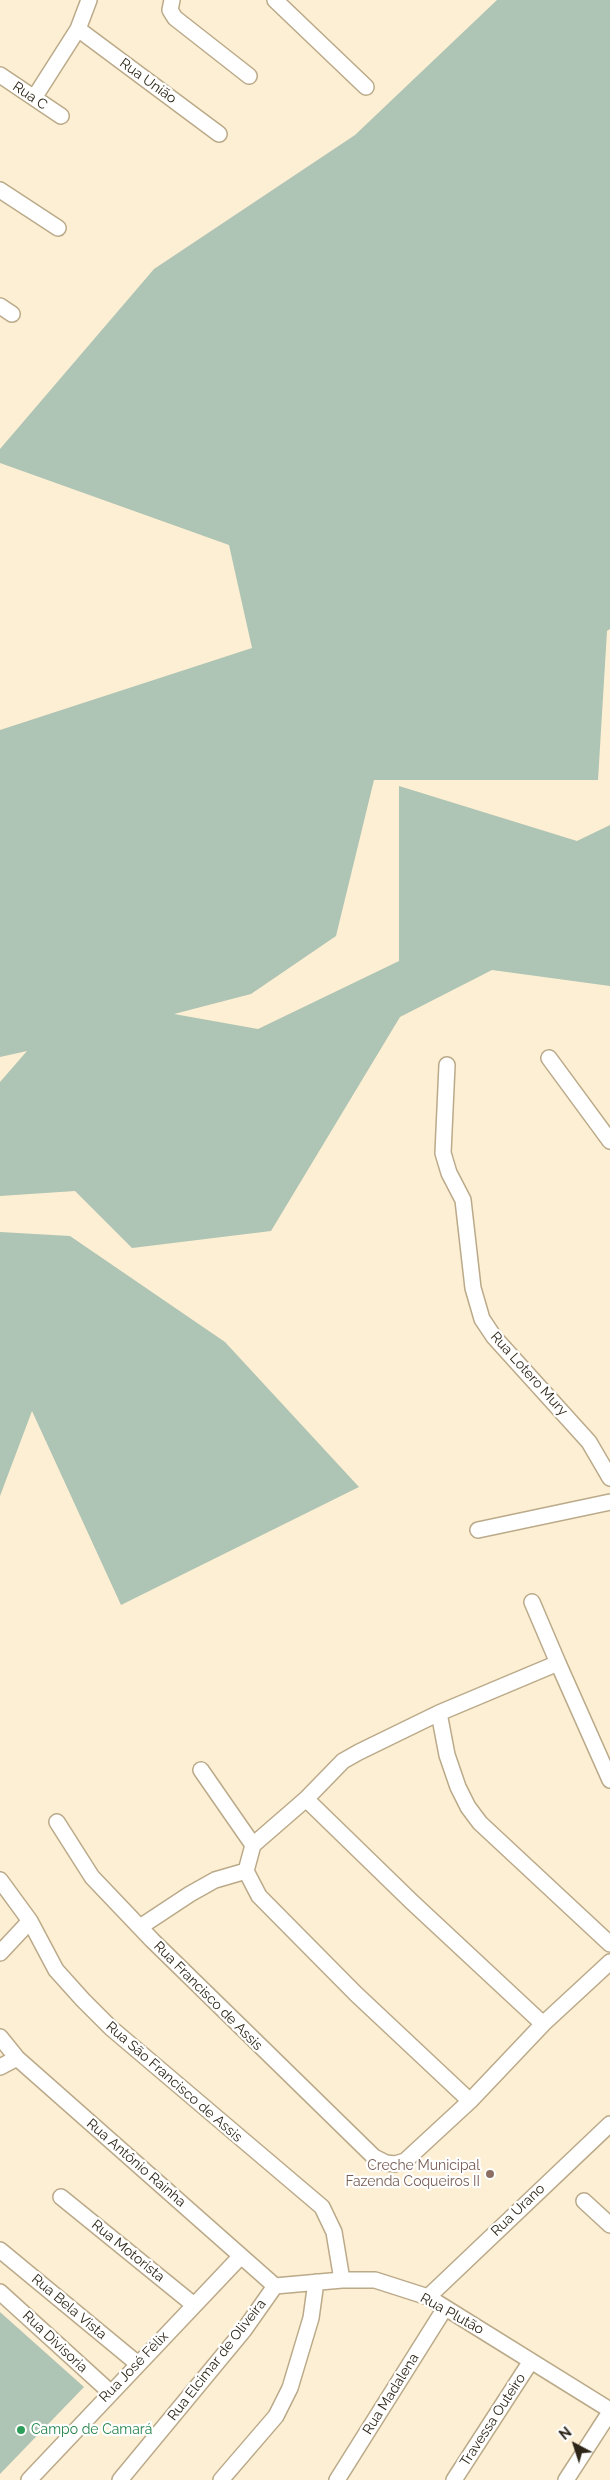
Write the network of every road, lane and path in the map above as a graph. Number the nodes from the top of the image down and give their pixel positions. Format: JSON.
{"nodes":[{"id":1,"x":89,"y":0,"type":"edge"},
{"id":2,"x":172,"y":0,"type":"edge"},
{"id":3,"x":275,"y":0,"type":"edge"},
{"id":4,"x":78,"y":29,"type":"junction"},
{"id":5,"x":0,"y":75,"type":"edge"},
{"id":6,"x":249,"y":76,"type":"dead end"},
{"id":7,"x":366,"y":88,"type":"dead end"},
{"id":8,"x":34,"y":98,"type":"junction"},
{"id":9,"x":61,"y":116,"type":"dead end"},
{"id":10,"x":219,"y":134,"type":"dead end"},
{"id":11,"x":0,"y":190,"type":"edge"},
{"id":12,"x":58,"y":228,"type":"dead end"},
{"id":13,"x":549,"y":1058,"type":"dead end"},
{"id":14,"x":447,"y":1065,"type":"dead end"},
{"id":15,"x":610,"y":1141,"type":"edge"},
{"id":16,"x":610,"y":1478,"type":"edge"},
{"id":17,"x":610,"y":1502,"type":"edge"},
{"id":18,"x":478,"y":1530,"type":"dead end"},
{"id":19,"x":532,"y":1602,"type":"dead end"},
{"id":20,"x":558,"y":1663,"type":"junction"},
{"id":21,"x":439,"y":1713,"type":"junction"},
{"id":22,"x":201,"y":1770,"type":"dead end"},
{"id":23,"x":610,"y":1780,"type":"edge"},
{"id":24,"x":306,"y":1799,"type":"junction"},
{"id":25,"x":57,"y":1822,"type":"dead end"},
{"id":26,"x":254,"y":1845,"type":"junction"},
{"id":27,"x":246,"y":1871,"type":"junction"},
{"id":28,"x":0,"y":1880,"type":"edge"},
{"id":29,"x":30,"y":1922,"type":"junction"},
{"id":30,"x":140,"y":1927,"type":"junction"},
{"id":31,"x":610,"y":1944,"type":"edge"},
{"id":32,"x":0,"y":1953,"type":"edge"},
{"id":33,"x":610,"y":1962,"type":"edge"},
{"id":34,"x":543,"y":2024,"type":"junction"},
{"id":35,"x":0,"y":2037,"type":"edge"},
{"id":36,"x":17,"y":2058,"type":"junction"},
{"id":37,"x":0,"y":2067,"type":"edge"},
{"id":38,"x":470,"y":2101,"type":"junction"},
{"id":39,"x":610,"y":2124,"type":"edge"},
{"id":40,"x":61,"y":2197,"type":"dead end"},
{"id":41,"x":584,"y":2201,"type":"dead end"},
{"id":42,"x":610,"y":2225,"type":"edge"},
{"id":43,"x":0,"y":2250,"type":"edge"},
{"id":44,"x":240,"y":2256,"type":"junction"},
{"id":45,"x":342,"y":2280,"type":"junction"},
{"id":46,"x":316,"y":2282,"type":"junction"},
{"id":47,"x":275,"y":2286,"type":"junction"},
{"id":48,"x":0,"y":2292,"type":"edge"},
{"id":49,"x":428,"y":2297,"type":"junction"},
{"id":50,"x":194,"y":2305,"type":"junction"},
{"id":51,"x":445,"y":2308,"type":"junction"},
{"id":52,"x":531,"y":2361,"type":"junction"},
{"id":53,"x":138,"y":2364,"type":"junction"},
{"id":54,"x":110,"y":2392,"type":"junction"},
{"id":55,"x":610,"y":2411,"type":"edge"},
{"id":56,"x":29,"y":2480,"type":"edge"},
{"id":57,"x":120,"y":2480,"type":"edge"},
{"id":58,"x":222,"y":2480,"type":"edge"},
{"id":59,"x":337,"y":2480,"type":"edge"},
{"id":60,"x":454,"y":2480,"type":"edge"},
{"id":61,"x":566,"y":2480,"type":"edge"}],
"edges":[{"from":1,"to":4,"type":"street"},
{"from":2,"to":6,"type":"street"},
{"from":3,"to":7,"type":"street"},
{"from":4,"to":8,"type":"street"},
{"from":4,"to":10,"type":"street","name":"Rua União"},
{"from":5,"to":8,"type":"street","name":"Rua C"},
{"from":8,"to":9,"type":"street","name":"Rua C"},
{"from":11,"to":12,"type":"street"},
{"from":13,"to":15,"type":"street"},
{"from":14,"to":16,"type":"street","name":"Rua Lotero Mury"},
{"from":17,"to":18,"type":"street"},
{"from":19,"to":20,"type":"street"},
{"from":20,"to":21,"type":"street"},
{"from":20,"to":23,"type":"street"},
{"from":21,"to":24,"type":"street"},
{"from":21,"to":31,"type":"street"},
{"from":22,"to":26,"type":"street"},
{"from":24,"to":26,"type":"street"},
{"from":24,"to":34,"type":"street"},
{"from":25,"to":30,"type":"street","name":"Rua Francisco de Assis"},
{"from":26,"to":27,"type":"street"},
{"from":27,"to":30,"type":"street"},
{"from":27,"to":38,"type":"street"},
{"from":28,"to":29,"type":"street","name":"Rua São Francisco de Assis"},
{"from":29,"to":32,"type":"street"},
{"from":29,"to":45,"type":"street","name":"Rua São Francisco de Assis"},
{"from":30,"to":38,"type":"street","name":"Rua Francisco de Assis"},
{"from":33,"to":34,"type":"street"},
{"from":34,"to":38,"type":"street"},
{"from":35,"to":36,"type":"street","name":"Rua Antônio Rainha"},
{"from":36,"to":37,"type":"street"},
{"from":36,"to":44,"type":"street","name":"Rua Antônio Rainha"},
{"from":39,"to":49,"type":"street","name":"Rua Urano"},
{"from":40,"to":50,"type":"street","name":"Rua Motorista"},
{"from":41,"to":42,"type":"street"},
{"from":43,"to":53,"type":"street","name":"Rua Bela Vista"},
{"from":44,"to":47,"type":"street","name":"Rua Antônio Rainha"},
{"from":44,"to":50,"type":"street","name":"Rua José Félix"},
{"from":45,"to":46,"type":"street","name":"Rua Plutão"},
{"from":45,"to":49,"type":"street","name":"Rua Plutão"},
{"from":46,"to":47,"type":"street","name":"Rua Plutão"},
{"from":46,"to":58,"type":"street"},
{"from":47,"to":57,"type":"street","name":"Rua Elcimar de Oliveira"},
{"from":48,"to":54,"type":"street","name":"Rua Divisoria"},
{"from":49,"to":51,"type":"street","name":"Rua Plutão"},
{"from":50,"to":53,"type":"street","name":"Rua José Félix"},
{"from":51,"to":52,"type":"street","name":"Rua Plutão"},
{"from":51,"to":59,"type":"street","name":"Rua Madalena"},
{"from":52,"to":55,"type":"street","name":"Rua Plutão"},
{"from":52,"to":60,"type":"street","name":"Travessa Outeiro"},
{"from":53,"to":54,"type":"street","name":"Rua José Félix"},
{"from":54,"to":56,"type":"street","name":"Rua José Félix"},
{"from":55,"to":61,"type":"street"}]}
